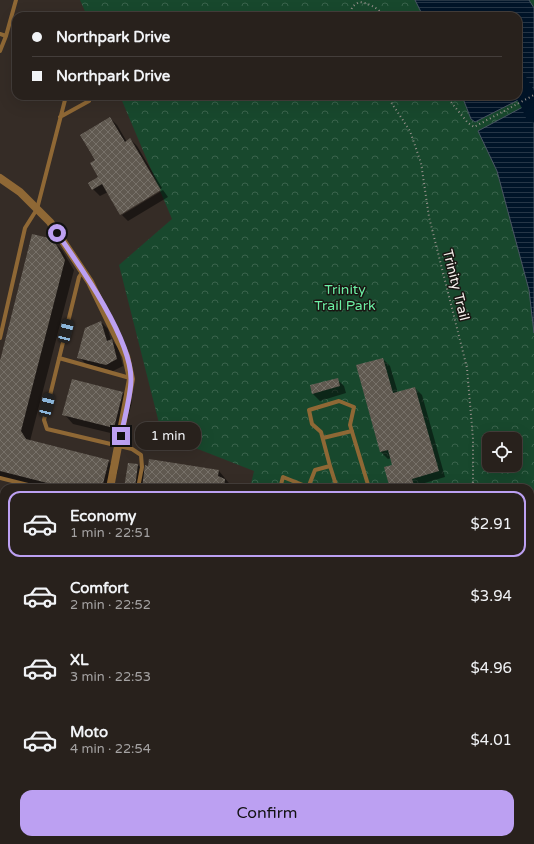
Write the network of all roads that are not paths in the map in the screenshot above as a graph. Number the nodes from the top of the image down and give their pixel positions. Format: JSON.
{"nodes":[{"id":1,"x":16,"y":0,"type":"edge"},
{"id":2,"x":13,"y":12,"type":"edge"},
{"id":3,"x":12,"y":14,"type":"edge"},
{"id":4,"x":0,"y":34,"type":"edge"},
{"id":5,"x":6,"y":36,"type":"junction"},
{"id":6,"x":0,"y":51,"type":"edge"},
{"id":7,"x":65,"y":100,"type":"edge"},
{"id":8,"x":88,"y":100,"type":"edge"},
{"id":9,"x":60,"y":117,"type":"junction"},
{"id":10,"x":0,"y":178,"type":"edge"},
{"id":11,"x":37,"y":209,"type":"junction"},
{"id":12,"x":83,"y":271,"type":"junction"},
{"id":13,"x":0,"y":338,"type":"edge"},
{"id":14,"x":59,"y":358,"type":"junction"},
{"id":15,"x":131,"y":378,"type":"junction"},
{"id":16,"x":352,"y":431,"type":"junction"},
{"id":17,"x":323,"y":438,"type":"junction"},
{"id":18,"x":119,"y":446,"type":"junction"},
{"id":19,"x":330,"y":466,"type":"junction"},
{"id":20,"x":0,"y":478,"type":"edge"},
{"id":21,"x":24,"y":484,"type":"edge"},
{"id":22,"x":111,"y":484,"type":"edge"},
{"id":23,"x":139,"y":484,"type":"edge"},
{"id":24,"x":281,"y":484,"type":"edge"},
{"id":25,"x":300,"y":484,"type":"edge"},
{"id":26,"x":309,"y":484,"type":"edge"},
{"id":27,"x":336,"y":484,"type":"edge"},
{"id":28,"x":368,"y":484,"type":"edge"}],
"edges":[{"from":1,"to":2,"type":"lane"},
{"from":3,"to":5,"type":"lane"},
{"from":4,"to":5,"type":"lane"},
{"from":5,"to":6,"type":"lane"},
{"from":7,"to":9,"type":"lane"},
{"from":8,"to":9,"type":"lane"},
{"from":9,"to":11,"type":"lane"},
{"from":10,"to":11,"type":"street"},
{"from":11,"to":12,"type":"street"},
{"from":11,"to":13,"type":"lane"},
{"from":12,"to":14,"type":"lane"},
{"from":12,"to":15,"type":"street"},
{"from":14,"to":15,"type":"lane"},
{"from":14,"to":18,"type":"lane"},
{"from":15,"to":18,"type":"street"},
{"from":16,"to":17,"type":"lane"},
{"from":16,"to":17,"type":"lane"},
{"from":16,"to":28,"type":"lane"},
{"from":17,"to":19,"type":"lane"},
{"from":18,"to":22,"type":"street"},
{"from":18,"to":23,"type":"lane"},
{"from":19,"to":26,"type":"lane"},
{"from":19,"to":27,"type":"lane"},
{"from":20,"to":21,"type":"lane"},
{"from":24,"to":25,"type":"lane"}]}
